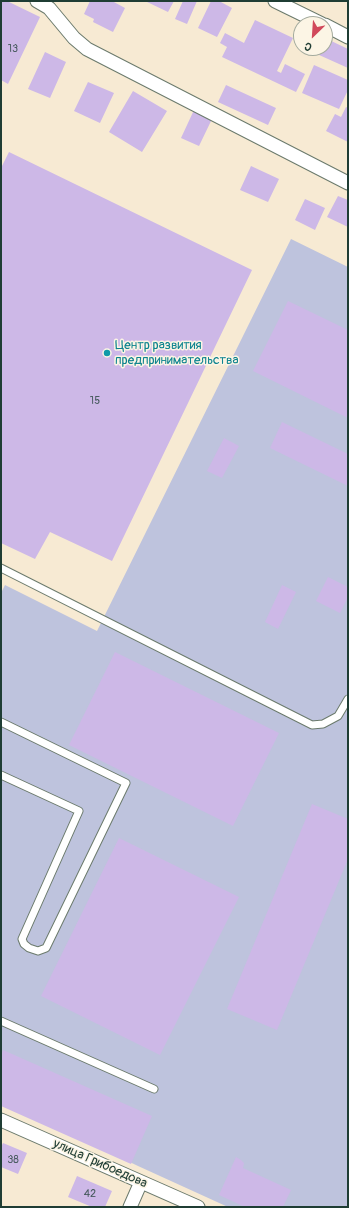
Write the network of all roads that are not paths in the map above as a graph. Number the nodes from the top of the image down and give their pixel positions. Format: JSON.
{"nodes":[{"id":1,"x":37,"y":1,"type":"edge"},
{"id":2,"x":275,"y":1,"type":"edge"},
{"id":3,"x":51,"y":4,"type":"edge"},
{"id":4,"x":306,"y":16,"type":"edge"},
{"id":5,"x":333,"y":29,"type":"edge"},
{"id":6,"x":348,"y":36,"type":"edge"},
{"id":7,"x":348,"y":183,"type":"edge"},
{"id":8,"x":1,"y":568,"type":"edge"},
{"id":9,"x":348,"y":699,"type":"edge"},
{"id":10,"x":1,"y":722,"type":"edge"},
{"id":11,"x":1,"y":774,"type":"edge"},
{"id":12,"x":1,"y":1021,"type":"edge"},
{"id":13,"x":154,"y":1089,"type":"dead end"},
{"id":14,"x":1,"y":1120,"type":"edge"},
{"id":15,"x":141,"y":1182,"type":"junction"},
{"id":16,"x":130,"y":1207,"type":"edge"},
{"id":17,"x":198,"y":1207,"type":"edge"}],
"edges":[{"from":1,"to":3,"type":"street"},
{"from":2,"to":4,"type":"street"},
{"from":3,"to":7,"type":"street"},
{"from":5,"to":6,"type":"street"},
{"from":8,"to":9,"type":"lane"},
{"from":10,"to":11,"type":"lane"},
{"from":12,"to":13,"type":"lane"},
{"from":14,"to":15,"type":"street","name":"улица Грибоедова"},
{"from":15,"to":16,"type":"street"},
{"from":15,"to":17,"type":"street","name":"улица Грибоедова"}]}
